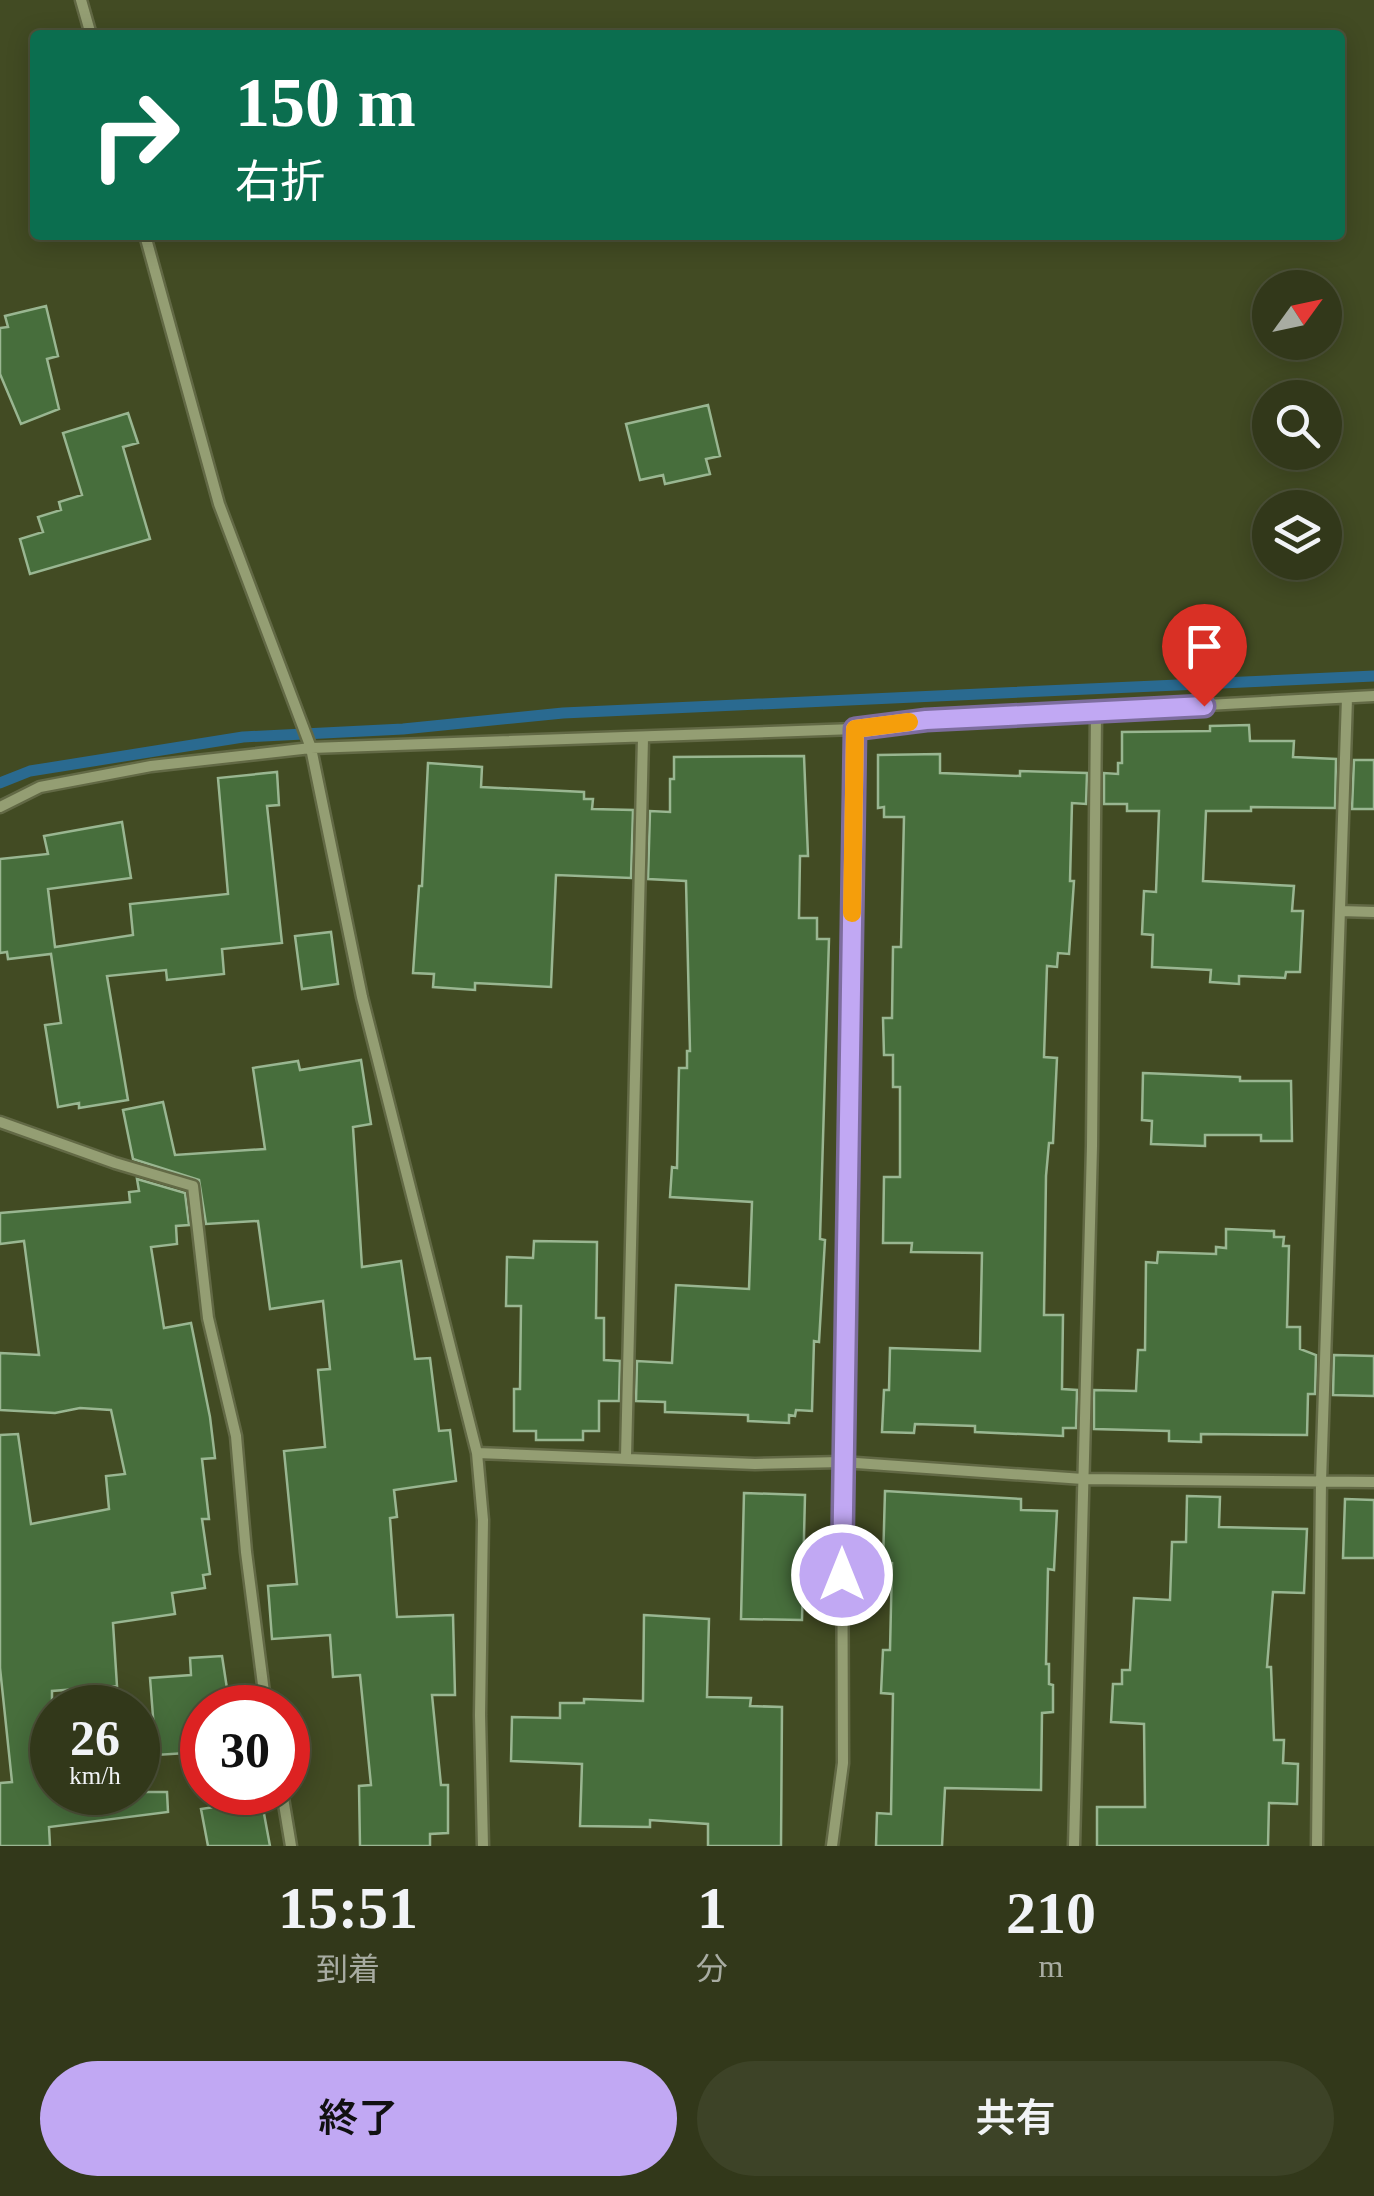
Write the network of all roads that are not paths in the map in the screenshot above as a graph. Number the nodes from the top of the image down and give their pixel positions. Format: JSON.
{"nodes":[{"id":1,"x":81,"y":0,"type":"edge"},
{"id":2,"x":89,"y":30,"type":"edge"},
{"id":3,"x":146,"y":240,"type":"edge"},
{"id":4,"x":1374,"y":696,"type":"edge"},
{"id":5,"x":1347,"y":698,"type":"junction"},
{"id":6,"x":1096,"y":712,"type":"junction"},
{"id":7,"x":855,"y":729,"type":"junction"},
{"id":8,"x":643,"y":738,"type":"junction"},
{"id":9,"x":311,"y":748,"type":"junction"},
{"id":10,"x":0,"y":806,"type":"edge"},
{"id":11,"x":1340,"y":911,"type":"junction"},
{"id":12,"x":1374,"y":912,"type":"edge"},
{"id":13,"x":0,"y":1122,"type":"edge"},
{"id":14,"x":476,"y":1452,"type":"junction"},
{"id":15,"x":626,"y":1457,"type":"junction"},
{"id":16,"x":842,"y":1462,"type":"junction"},
{"id":17,"x":1083,"y":1479,"type":"junction"},
{"id":18,"x":1321,"y":1481,"type":"junction"},
{"id":19,"x":1374,"y":1482,"type":"edge"},
{"id":20,"x":263,"y":1685,"type":"edge"},
{"id":21,"x":286,"y":1815,"type":"edge"},
{"id":22,"x":292,"y":1846,"type":"edge"},
{"id":23,"x":483,"y":1846,"type":"edge"},
{"id":24,"x":832,"y":1846,"type":"edge"},
{"id":25,"x":1074,"y":1846,"type":"edge"},
{"id":26,"x":1316,"y":1846,"type":"edge"}],
"edges":[{"from":1,"to":2,"type":"street"},
{"from":3,"to":9,"type":"street"},
{"from":4,"to":5,"type":"street"},
{"from":5,"to":6,"type":"street"},
{"from":5,"to":11,"type":"street"},
{"from":6,"to":7,"type":"street"},
{"from":6,"to":17,"type":"street"},
{"from":7,"to":8,"type":"street"},
{"from":7,"to":16,"type":"street"},
{"from":8,"to":9,"type":"street"},
{"from":8,"to":15,"type":"street"},
{"from":9,"to":10,"type":"street"},
{"from":9,"to":14,"type":"street"},
{"from":11,"to":12,"type":"street"},
{"from":11,"to":18,"type":"street"},
{"from":13,"to":20,"type":"street"},
{"from":14,"to":15,"type":"street"},
{"from":14,"to":23,"type":"street"},
{"from":15,"to":16,"type":"street"},
{"from":16,"to":17,"type":"street"},
{"from":16,"to":24,"type":"street"},
{"from":17,"to":18,"type":"street"},
{"from":17,"to":25,"type":"street"},
{"from":18,"to":19,"type":"street"},
{"from":18,"to":26,"type":"street"},
{"from":21,"to":22,"type":"street"}]}
